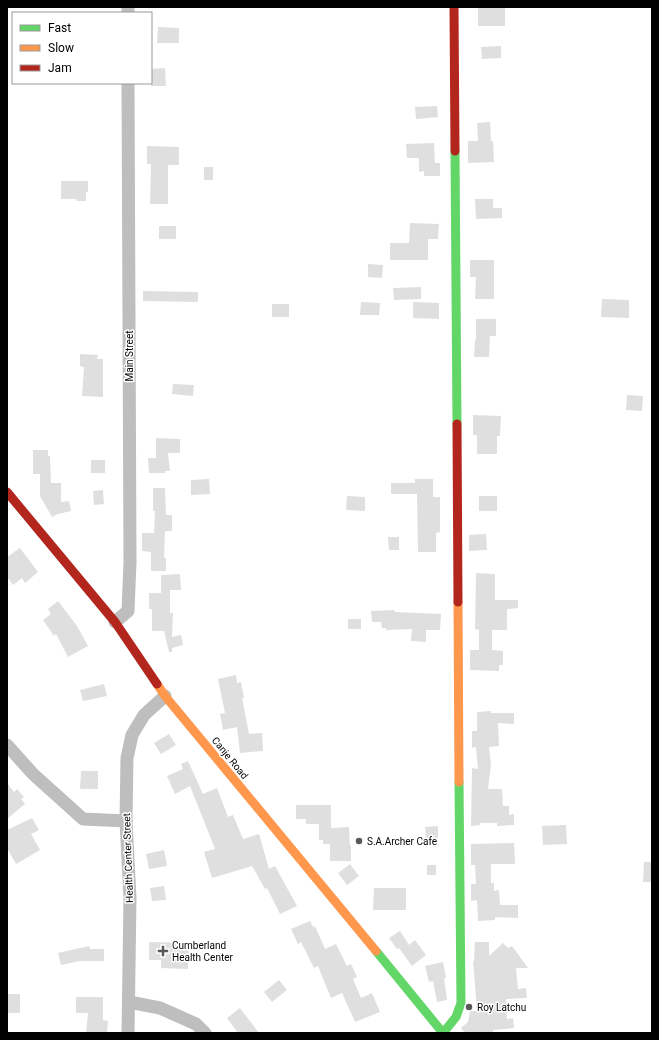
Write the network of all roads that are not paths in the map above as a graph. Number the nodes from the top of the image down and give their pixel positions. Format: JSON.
{"nodes":[{"id":1,"x":454,"y":7,"type":"edge"},
{"id":2,"x":128,"y":84,"type":"edge"},
{"id":3,"x":7,"y":492,"type":"edge"},
{"id":4,"x":115,"y":622,"type":"junction"},
{"id":5,"x":165,"y":696,"type":"junction"},
{"id":6,"x":7,"y":745,"type":"edge"},
{"id":7,"x":126,"y":821,"type":"junction"},
{"id":8,"x":129,"y":1002,"type":"junction"},
{"id":9,"x":128,"y":1033,"type":"edge"},
{"id":10,"x":205,"y":1033,"type":"edge"},
{"id":11,"x":443,"y":1033,"type":"edge"}],
"edges":[{"from":1,"to":11,"type":"street"},
{"from":2,"to":4,"type":"street","name":"Main Street"},
{"from":3,"to":4,"type":"street","name":"Canje Road"},
{"from":4,"to":5,"type":"street","name":"Canje Road"},
{"from":5,"to":7,"type":"street","name":"Health Center Street"},
{"from":5,"to":11,"type":"street","name":"Canje Road"},
{"from":6,"to":7,"type":"street"},
{"from":7,"to":8,"type":"street","name":"Health Center Street"},
{"from":8,"to":9,"type":"street","name":"Health Center Street"},
{"from":8,"to":10,"type":"street"}]}
